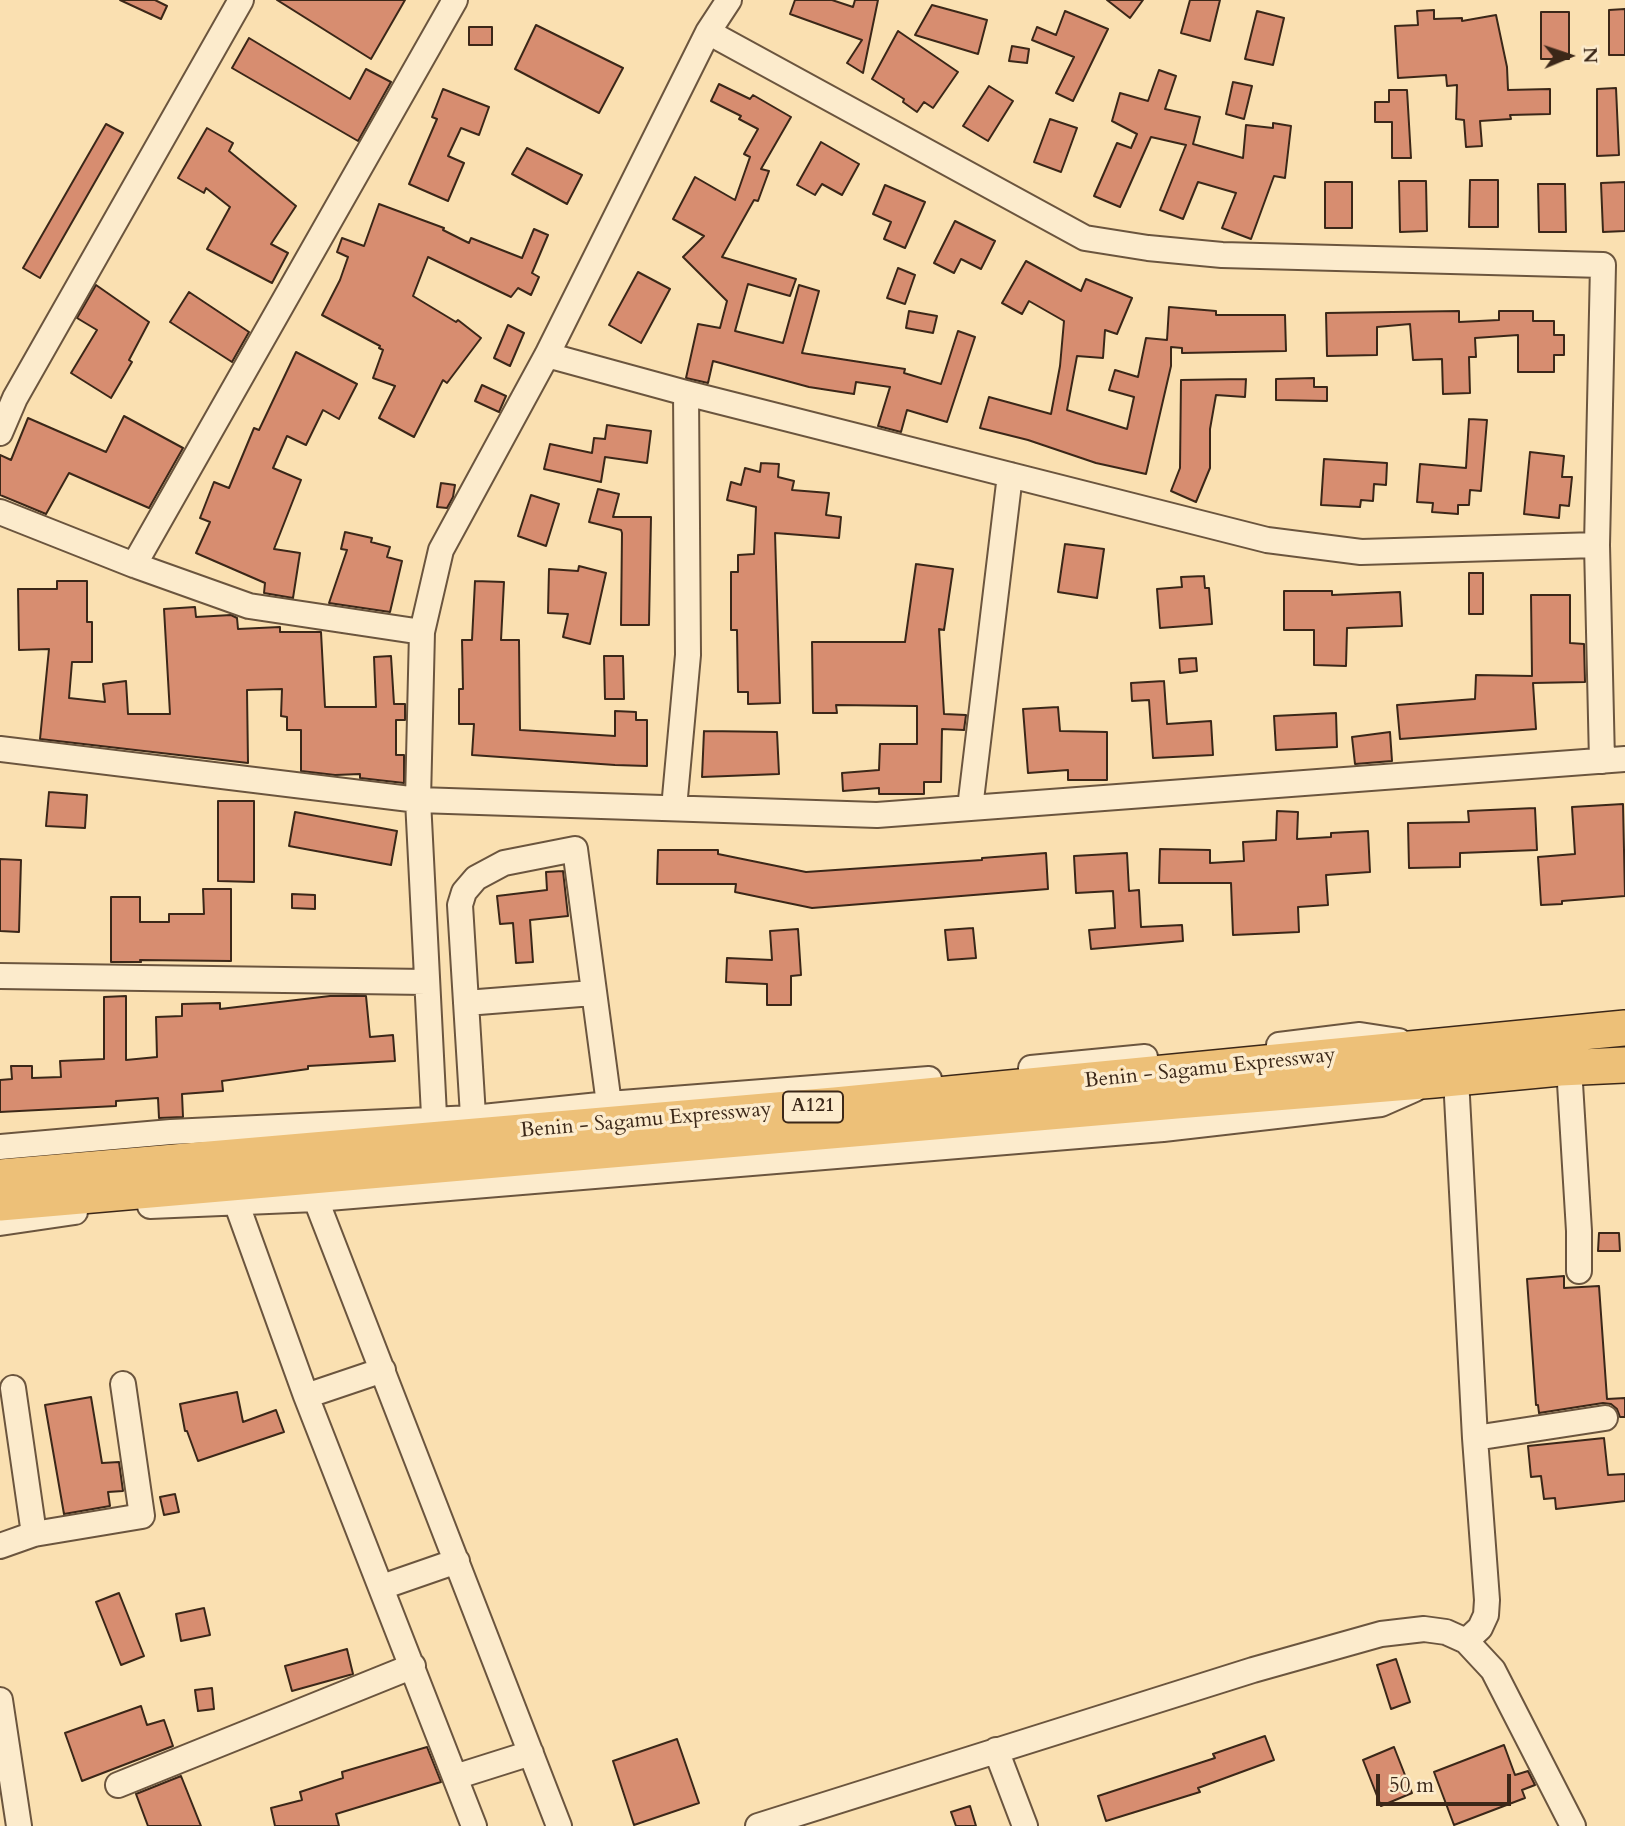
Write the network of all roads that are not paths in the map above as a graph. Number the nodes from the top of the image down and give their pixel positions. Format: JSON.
{"nodes":[{"id":1,"x":242,"y":0,"type":"edge"},
{"id":2,"x":455,"y":0,"type":"edge"},
{"id":3,"x":729,"y":0,"type":"edge"},
{"id":4,"x":708,"y":32,"type":"junction"},
{"id":5,"x":1614,"y":264,"type":"edge"},
{"id":6,"x":547,"y":355,"type":"junction"},
{"id":7,"x":686,"y":393,"type":"junction"},
{"id":8,"x":0,"y":433,"type":"edge"},
{"id":9,"x":1010,"y":475,"type":"junction"},
{"id":10,"x":0,"y":512,"type":"edge"},
{"id":11,"x":1597,"y":545,"type":"junction"},
{"id":12,"x":134,"y":565,"type":"junction"},
{"id":13,"x":422,"y":632,"type":"junction"},
{"id":14,"x":0,"y":749,"type":"edge"},
{"id":15,"x":1614,"y":760,"type":"edge"},
{"id":16,"x":418,"y":800,"type":"junction"},
{"id":17,"x":674,"y":808,"type":"junction"},
{"id":18,"x":970,"y":808,"type":"junction"},
{"id":19,"x":0,"y":976,"type":"edge"},
{"id":20,"x":426,"y":982,"type":"junction"},
{"id":21,"x":593,"y":993,"type":"junction"},
{"id":22,"x":466,"y":1003,"type":"junction"},
{"id":23,"x":1625,"y":1028,"type":"edge"},
{"id":24,"x":1625,"y":1065,"type":"edge"},
{"id":25,"x":1569,"y":1067,"type":"junction"},
{"id":26,"x":1441,"y":1068,"type":"junction"},
{"id":27,"x":609,"y":1104,"type":"junction"},
{"id":28,"x":474,"y":1127,"type":"junction"},
{"id":29,"x":435,"y":1130,"type":"junction"},
{"id":30,"x":0,"y":1147,"type":"edge"},
{"id":31,"x":0,"y":1177,"type":"edge"},
{"id":32,"x":312,"y":1188,"type":"junction"},
{"id":33,"x":233,"y":1193,"type":"junction"},
{"id":34,"x":0,"y":1203,"type":"edge"},
{"id":35,"x":0,"y":1223,"type":"edge"},
{"id":36,"x":1579,"y":1270,"type":"dead end"},
{"id":37,"x":383,"y":1370,"type":"junction"},
{"id":38,"x":122,"y":1384,"type":"dead end"},
{"id":39,"x":13,"y":1388,"type":"dead end"},
{"id":40,"x":306,"y":1396,"type":"junction"},
{"id":41,"x":1605,"y":1418,"type":"dead end"},
{"id":42,"x":1475,"y":1438,"type":"junction"},
{"id":43,"x":34,"y":1534,"type":"junction"},
{"id":44,"x":0,"y":1546,"type":"edge"},
{"id":45,"x":457,"y":1561,"type":"junction"},
{"id":46,"x":382,"y":1587,"type":"junction"},
{"id":47,"x":1466,"y":1641,"type":"junction"},
{"id":48,"x":413,"y":1666,"type":"junction"},
{"id":49,"x":0,"y":1700,"type":"edge"},
{"id":50,"x":996,"y":1750,"type":"junction"},
{"id":51,"x":531,"y":1753,"type":"junction"},
{"id":52,"x":455,"y":1777,"type":"junction"},
{"id":53,"x":118,"y":1786,"type":"dead end"},
{"id":54,"x":19,"y":1826,"type":"edge"},
{"id":55,"x":474,"y":1826,"type":"edge"},
{"id":56,"x":559,"y":1826,"type":"edge"},
{"id":57,"x":758,"y":1826,"type":"edge"},
{"id":58,"x":1026,"y":1826,"type":"edge"},
{"id":59,"x":1573,"y":1826,"type":"edge"}],
"edges":[{"from":1,"to":8,"type":"street"},
{"from":2,"to":12,"type":"street"},
{"from":3,"to":4,"type":"street"},
{"from":4,"to":5,"type":"street"},
{"from":4,"to":6,"type":"street"},
{"from":5,"to":11,"type":"street"},
{"from":6,"to":7,"type":"street"},
{"from":6,"to":13,"type":"street"},
{"from":7,"to":9,"type":"street"},
{"from":7,"to":17,"type":"street"},
{"from":9,"to":11,"type":"street"},
{"from":9,"to":18,"type":"street"},
{"from":10,"to":12,"type":"street"},
{"from":11,"to":15,"type":"street"},
{"from":12,"to":13,"type":"street"},
{"from":13,"to":16,"type":"street"},
{"from":14,"to":16,"type":"street"},
{"from":15,"to":18,"type":"street"},
{"from":16,"to":17,"type":"street"},
{"from":16,"to":20,"type":"street"},
{"from":17,"to":18,"type":"street"},
{"from":19,"to":20,"type":"street"},
{"from":20,"to":29,"type":"street"},
{"from":21,"to":22,"type":"street"},
{"from":21,"to":22,"type":"street"},
{"from":21,"to":27,"type":"street"},
{"from":22,"to":28,"type":"street"},
{"from":23,"to":26,"type":"highway","name":"Benin - Sagamu Expressway","number":"A121"},
{"from":24,"to":25,"type":"highway","number":"A121"},
{"from":25,"to":26,"type":"highway","number":"A121"},
{"from":25,"to":36,"type":"street"},
{"from":26,"to":27,"type":"street"},
{"from":26,"to":28,"type":"highway","name":"Benin - Sagamu Expressway","number":"A121"},
{"from":26,"to":32,"type":"highway","number":"A121"},
{"from":26,"to":42,"type":"street"},
{"from":27,"to":28,"type":"street"},
{"from":28,"to":29,"type":"highway","name":"Benin - Sagamu Expressway","number":"A121"},
{"from":29,"to":30,"type":"street"},
{"from":29,"to":31,"type":"highway","name":"Benin - Sagamu Expressway","number":"A121"},
{"from":32,"to":33,"type":"highway","number":"A121"},
{"from":32,"to":37,"type":"street"},
{"from":33,"to":34,"type":"highway","number":"A121"},
{"from":33,"to":35,"type":"street"},
{"from":33,"to":40,"type":"street"},
{"from":37,"to":40,"type":"street"},
{"from":37,"to":45,"type":"street"},
{"from":38,"to":43,"type":"street"},
{"from":39,"to":43,"type":"street"},
{"from":40,"to":46,"type":"street"},
{"from":41,"to":42,"type":"street"},
{"from":42,"to":47,"type":"street"},
{"from":43,"to":44,"type":"street"},
{"from":45,"to":46,"type":"street"},
{"from":45,"to":51,"type":"street"},
{"from":46,"to":48,"type":"street"},
{"from":47,"to":50,"type":"street"},
{"from":47,"to":59,"type":"street"},
{"from":48,"to":52,"type":"street"},
{"from":48,"to":53,"type":"street"},
{"from":49,"to":54,"type":"street"},
{"from":50,"to":57,"type":"street"},
{"from":50,"to":58,"type":"street"},
{"from":51,"to":52,"type":"street"},
{"from":51,"to":56,"type":"street"},
{"from":52,"to":55,"type":"street"}]}
